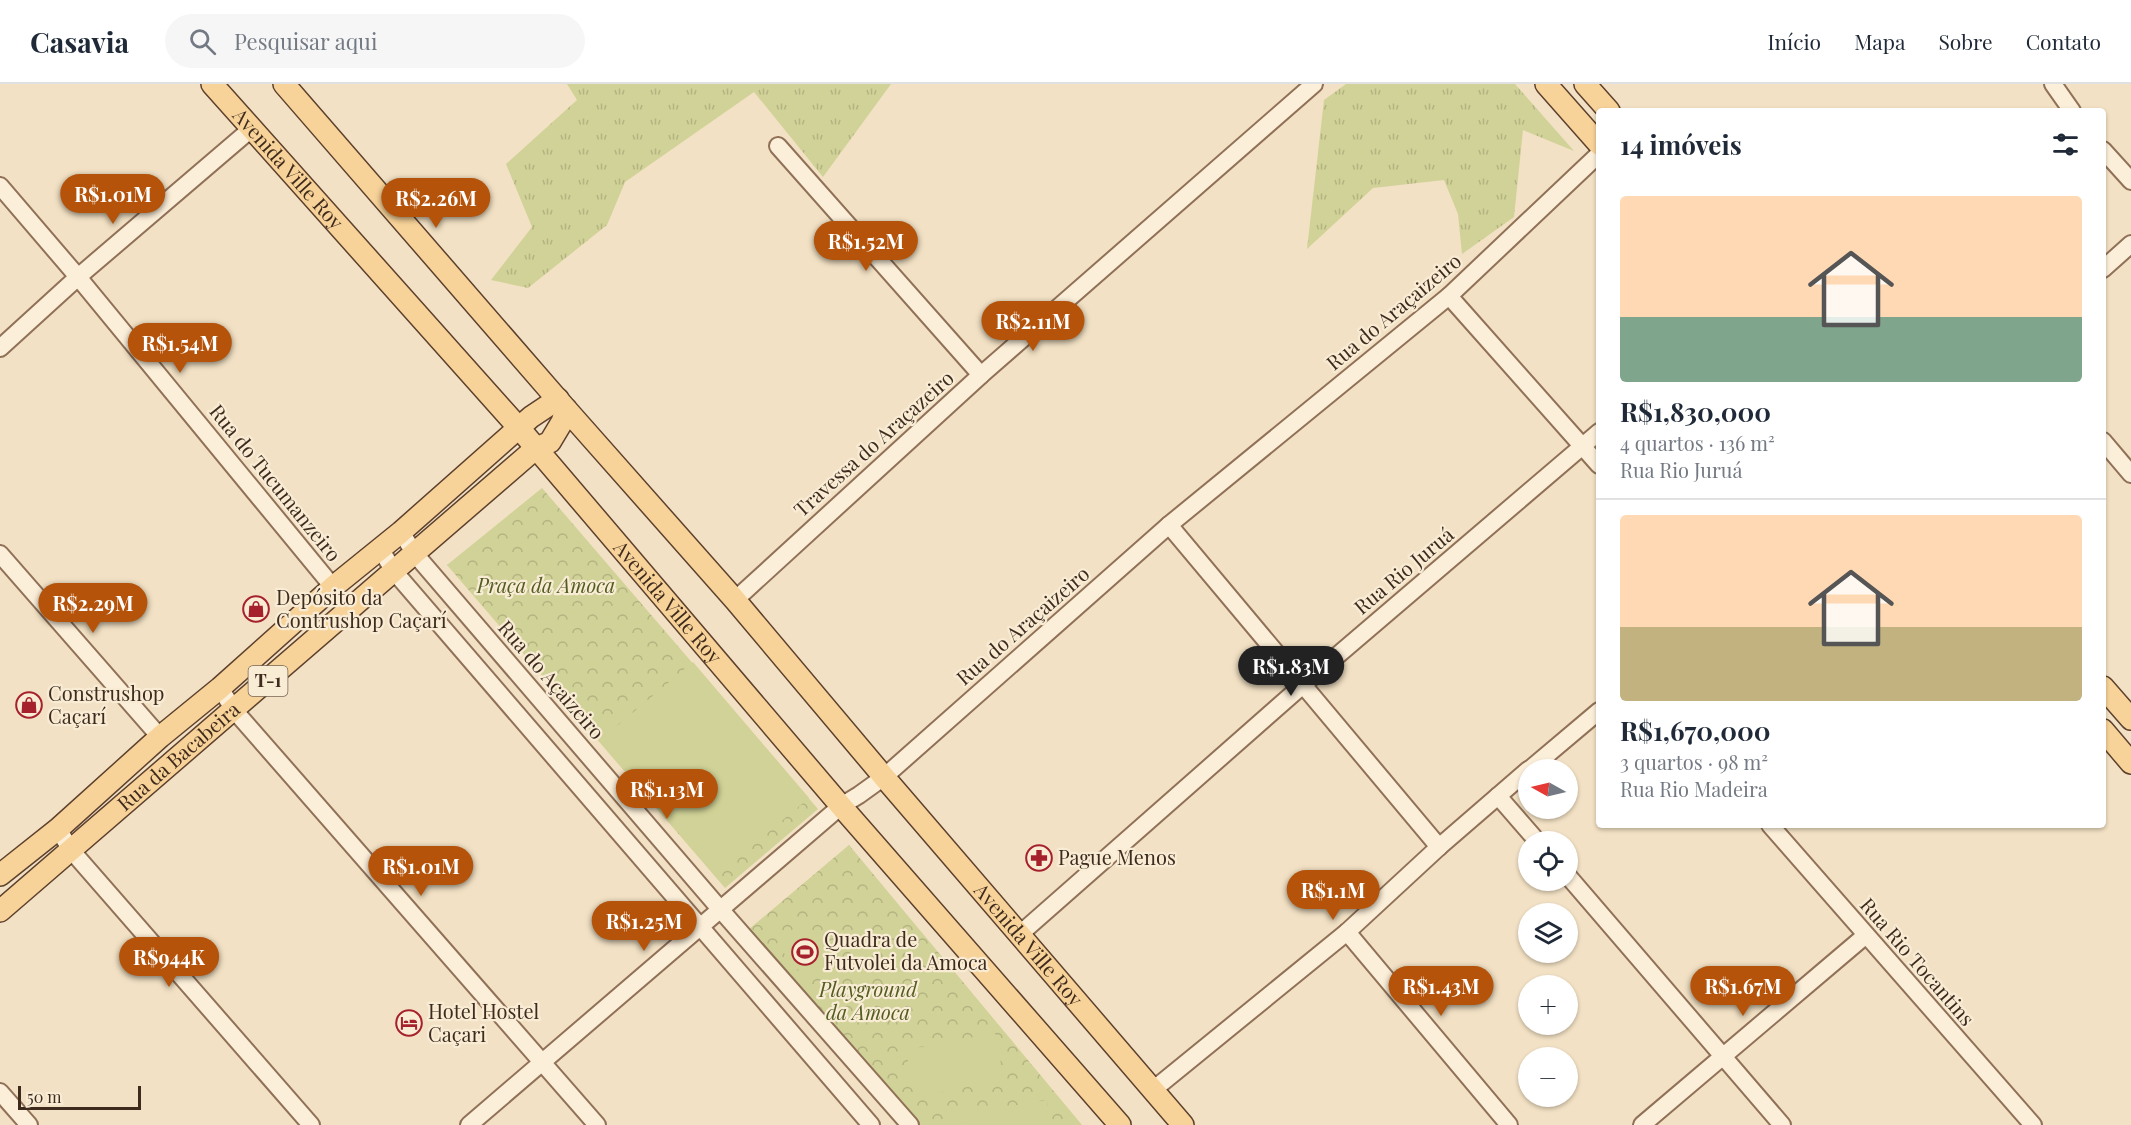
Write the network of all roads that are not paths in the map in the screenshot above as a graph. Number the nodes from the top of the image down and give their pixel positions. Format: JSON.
{"nodes":[{"id":1,"x":212,"y":84,"type":"edge"},
{"id":2,"x":284,"y":84,"type":"edge"},
{"id":3,"x":1314,"y":84,"type":"edge"},
{"id":4,"x":1546,"y":84,"type":"edge"},
{"id":5,"x":1585,"y":84,"type":"edge"},
{"id":6,"x":2054,"y":84,"type":"edge"},
{"id":7,"x":1606,"y":108,"type":"edge"},
{"id":8,"x":2070,"y":108,"type":"edge"},
{"id":9,"x":251,"y":129,"type":"junction"},
{"id":10,"x":1596,"y":141,"type":"edge"},
{"id":11,"x":778,"y":146,"type":"dead end"},
{"id":12,"x":2106,"y":153,"type":"edge"},
{"id":13,"x":1596,"y":156,"type":"edge"},
{"id":14,"x":2131,"y":181,"type":"edge"},
{"id":15,"x":0,"y":186,"type":"edge"},
{"id":16,"x":2131,"y":244,"type":"edge"},
{"id":17,"x":2106,"y":266,"type":"edge"},
{"id":18,"x":78,"y":277,"type":"junction"},
{"id":19,"x":1449,"y":296,"type":"junction"},
{"id":20,"x":0,"y":348,"type":"edge"},
{"id":21,"x":981,"y":375,"type":"junction"},
{"id":22,"x":562,"y":404,"type":"junction"},
{"id":23,"x":519,"y":428,"type":"junction"},
{"id":24,"x":1596,"y":435,"type":"edge"},
{"id":25,"x":2106,"y":445,"type":"edge"},
{"id":26,"x":1583,"y":446,"type":"junction"},
{"id":27,"x":535,"y":449,"type":"junction"},
{"id":28,"x":1596,"y":461,"type":"edge"},
{"id":29,"x":2131,"y":474,"type":"edge"},
{"id":30,"x":1169,"y":525,"type":"junction"},
{"id":31,"x":401,"y":532,"type":"junction"},
{"id":32,"x":380,"y":548,"type":"junction"},
{"id":33,"x":0,"y":554,"type":"edge"},
{"id":34,"x":415,"y":554,"type":"junction"},
{"id":35,"x":393,"y":570,"type":"junction"},
{"id":36,"x":333,"y":586,"type":"junction"},
{"id":37,"x":735,"y":600,"type":"junction"},
{"id":38,"x":1304,"y":684,"type":"junction"},
{"id":39,"x":220,"y":688,"type":"junction"},
{"id":40,"x":2106,"y":690,"type":"edge"},
{"id":41,"x":234,"y":710,"type":"junction"},
{"id":42,"x":1596,"y":714,"type":"edge"},
{"id":43,"x":2131,"y":719,"type":"edge"},
{"id":44,"x":2106,"y":734,"type":"edge"},
{"id":45,"x":160,"y":737,"type":"junction"},
{"id":46,"x":1542,"y":759,"type":"edge"},
{"id":47,"x":2131,"y":763,"type":"edge"},
{"id":48,"x":884,"y":777,"type":"junction"},
{"id":49,"x":1518,"y":779,"type":"edge"},
{"id":50,"x":1498,"y":796,"type":"junction"},
{"id":51,"x":841,"y":806,"type":"junction"},
{"id":52,"x":1773,"y":828,"type":"edge"},
{"id":53,"x":58,"y":829,"type":"junction"},
{"id":54,"x":1528,"y":831,"type":"edge"},
{"id":55,"x":1439,"y":847,"type":"junction"},
{"id":56,"x":71,"y":850,"type":"junction"},
{"id":57,"x":0,"y":875,"type":"edge"},
{"id":58,"x":1578,"y":888,"type":"edge"},
{"id":59,"x":720,"y":909,"type":"junction"},
{"id":60,"x":0,"y":911,"type":"edge"},
{"id":61,"x":699,"y":928,"type":"junction"},
{"id":62,"x":1347,"y":932,"type":"junction"},
{"id":63,"x":1020,"y":934,"type":"junction"},
{"id":64,"x":1866,"y":935,"type":"junction"},
{"id":65,"x":1723,"y":1056,"type":"junction"},
{"id":66,"x":542,"y":1062,"type":"junction"},
{"id":67,"x":1153,"y":1090,"type":"junction"},
{"id":68,"x":0,"y":1092,"type":"edge"},
{"id":69,"x":29,"y":1125,"type":"edge"},
{"id":70,"x":311,"y":1125,"type":"edge"},
{"id":71,"x":469,"y":1125,"type":"edge"},
{"id":72,"x":597,"y":1125,"type":"edge"},
{"id":73,"x":871,"y":1125,"type":"edge"},
{"id":74,"x":910,"y":1125,"type":"edge"},
{"id":75,"x":1120,"y":1125,"type":"edge"},
{"id":76,"x":1183,"y":1125,"type":"edge"},
{"id":77,"x":1509,"y":1125,"type":"edge"},
{"id":78,"x":1642,"y":1125,"type":"edge"},
{"id":79,"x":1782,"y":1125,"type":"edge"},
{"id":80,"x":2033,"y":1125,"type":"edge"}],
"edges":[{"from":1,"to":9,"type":"main road","name":"Avenida Ville Roy"},
{"from":2,"to":22,"type":"main road","name":"Avenida Ville Roy"},
{"from":3,"to":21,"type":"street","name":"Travessa do Araçazeiro"},
{"from":4,"to":10,"type":"main road"},
{"from":5,"to":7,"type":"main road"},
{"from":6,"to":8,"type":"street"},
{"from":9,"to":18,"type":"street"},
{"from":9,"to":23,"type":"main road","name":"Avenida Ville Roy"},
{"from":11,"to":21,"type":"street"},
{"from":12,"to":14,"type":"street"},
{"from":13,"to":19,"type":"street","name":"Rua do Araçaizeiro"},
{"from":15,"to":18,"type":"street","name":"Rua do Tucumanzeiro"},
{"from":16,"to":17,"type":"street"},
{"from":18,"to":20,"type":"street"},
{"from":18,"to":36,"type":"street","name":"Rua do Tucumanzeiro"},
{"from":19,"to":26,"type":"street"},
{"from":19,"to":30,"type":"street","name":"Rua do Araçaizeiro"},
{"from":21,"to":37,"type":"street","name":"Travessa do Araçazeiro"},
{"from":22,"to":23,"type":"main road","name":"Rua da Bacabeira"},
{"from":22,"to":27,"type":"main road","name":"Rua da Bacabeira"},
{"from":22,"to":37,"type":"main road","name":"Avenida Ville Roy"},
{"from":23,"to":27,"type":"main road","name":"Avenida Ville Roy"},
{"from":23,"to":31,"type":"main road","name":"Rua da Bacabeira","number":"T-1"},
{"from":24,"to":26,"type":"street","name":"Rua Rio Juruá"},
{"from":25,"to":29,"type":"street"},
{"from":26,"to":28,"type":"street"},
{"from":26,"to":38,"type":"street","name":"Rua Rio Juruá"},
{"from":27,"to":34,"type":"main road","name":"Rua da Bacabeira","number":"T-1"},
{"from":27,"to":51,"type":"main road","name":"Avenida Ville Roy"},
{"from":30,"to":38,"type":"street"},
{"from":30,"to":48,"type":"street","name":"Rua do Araçaizeiro"},
{"from":31,"to":32,"type":"main road","name":"Rua da Bacabeira","number":"T-1"},
{"from":31,"to":34,"type":"street","name":"Rua do Açaizeiro"},
{"from":32,"to":35,"type":"street"},
{"from":32,"to":36,"type":"main road","name":"Rua da Bacabeira","number":"T-1"},
{"from":33,"to":45,"type":"street"},
{"from":34,"to":35,"type":"main road","name":"Rua da Bacabeira","number":"T-1"},
{"from":34,"to":59,"type":"street","name":"Rua do Açaizeiro"},
{"from":35,"to":41,"type":"main road","name":"Rua da Bacabeira","number":"T-1"},
{"from":35,"to":61,"type":"street"},
{"from":36,"to":39,"type":"main road","name":"Rua da Bacabeira","number":"T-1"},
{"from":37,"to":48,"type":"main road","name":"Avenida Ville Roy"},
{"from":38,"to":55,"type":"street"},
{"from":38,"to":63,"type":"street","name":"Rua Rio Juruá"},
{"from":39,"to":41,"type":"street"},
{"from":39,"to":45,"type":"main road","name":"Rua da Bacabeira","number":"T-1"},
{"from":40,"to":43,"type":"main road"},
{"from":41,"to":56,"type":"main road","name":"Rua da Bacabeira","number":"T-1"},
{"from":41,"to":66,"type":"street"},
{"from":42,"to":46,"type":"street"},
{"from":44,"to":47,"type":"main road"},
{"from":45,"to":53,"type":"main road","name":"Rua da Bacabeira","number":"T-1"},
{"from":48,"to":51,"type":"street","name":"Rua do Araçaizeiro"},
{"from":48,"to":63,"type":"main road","name":"Avenida Ville Roy"},
{"from":49,"to":50,"type":"street"},
{"from":50,"to":54,"type":"street"},
{"from":50,"to":55,"type":"street"},
{"from":51,"to":59,"type":"street","name":"Rua do Araçaizeiro"},
{"from":51,"to":75,"type":"main road","name":"Avenida Ville Roy"},
{"from":52,"to":64,"type":"street","name":"Rua Rio Tocantins"},
{"from":53,"to":56,"type":"street"},
{"from":53,"to":57,"type":"main road","name":"Rua da Bacabeira","number":"T-1"},
{"from":55,"to":62,"type":"street"},
{"from":56,"to":60,"type":"main road","name":"Rua da Bacabeira","number":"T-1"},
{"from":56,"to":70,"type":"street"},
{"from":58,"to":65,"type":"street"},
{"from":59,"to":61,"type":"street","name":"Rua do Araçaizeiro"},
{"from":59,"to":74,"type":"street","name":"Rua do Açaizeiro"},
{"from":61,"to":66,"type":"street","name":"Rua do Araçaizeiro"},
{"from":61,"to":73,"type":"street"},
{"from":62,"to":67,"type":"street"},
{"from":62,"to":77,"type":"street"},
{"from":63,"to":67,"type":"main road","name":"Avenida Ville Roy"},
{"from":64,"to":65,"type":"street"},
{"from":64,"to":80,"type":"street","name":"Rua Rio Tocantins"},
{"from":65,"to":78,"type":"street"},
{"from":65,"to":79,"type":"street"},
{"from":66,"to":71,"type":"street","name":"Rua do Araçaizeiro"},
{"from":66,"to":72,"type":"street"},
{"from":67,"to":76,"type":"main road","name":"Avenida Ville Roy"},
{"from":68,"to":69,"type":"street"}]}
